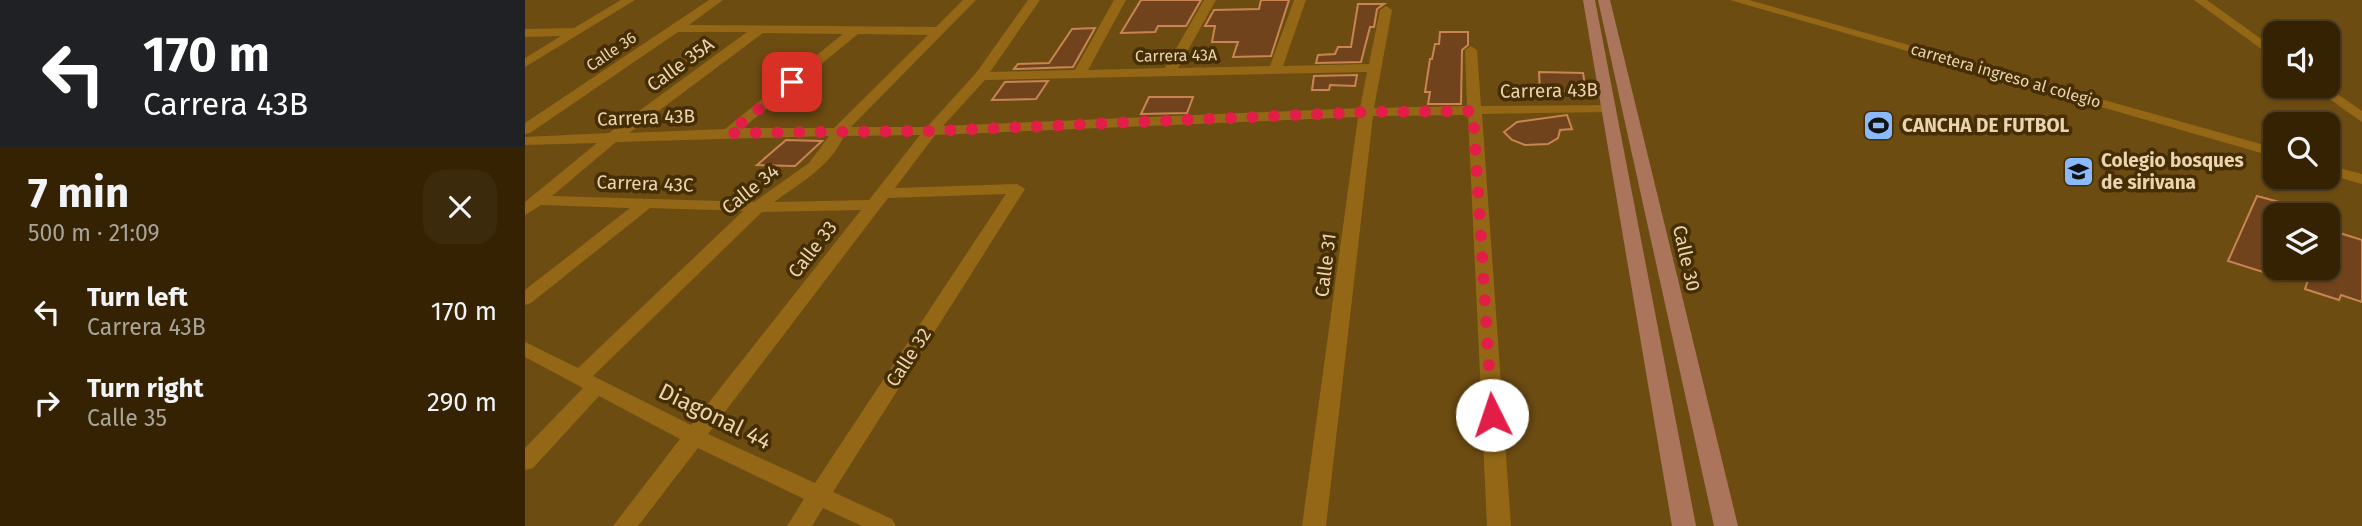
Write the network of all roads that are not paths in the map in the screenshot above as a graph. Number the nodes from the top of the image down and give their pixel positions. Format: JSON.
{"nodes":[{"id":1,"x":629,"y":0,"type":"edge"},
{"id":2,"x":717,"y":0,"type":"edge"},
{"id":3,"x":970,"y":0,"type":"edge"},
{"id":4,"x":1034,"y":0,"type":"edge"},
{"id":5,"x":1120,"y":0,"type":"edge"},
{"id":6,"x":1210,"y":0,"type":"edge"},
{"id":7,"x":1300,"y":0,"type":"edge"},
{"id":8,"x":1588,"y":0,"type":"edge"},
{"id":9,"x":1604,"y":0,"type":"edge"},
{"id":10,"x":1736,"y":0,"type":"edge"},
{"id":11,"x":2200,"y":0,"type":"edge"},
{"id":12,"x":1386,"y":10,"type":"dead end"},
{"id":13,"x":675,"y":28,"type":"junction"},
{"id":14,"x":760,"y":29,"type":"junction"},
{"id":15,"x":855,"y":30,"type":"junction"},
{"id":16,"x":940,"y":31,"type":"junction"},
{"id":17,"x":575,"y":32,"type":"junction"},
{"id":18,"x":525,"y":33,"type":"edge"},
{"id":19,"x":2263,"y":46,"type":"edge"},
{"id":20,"x":1471,"y":50,"type":"dead end"},
{"id":21,"x":525,"y":63,"type":"edge"},
{"id":22,"x":1372,"y":68,"type":"junction"},
{"id":23,"x":1275,"y":70,"type":"junction"},
{"id":24,"x":1169,"y":72,"type":"junction"},
{"id":25,"x":1079,"y":74,"type":"junction"},
{"id":26,"x":981,"y":76,"type":"junction"},
{"id":27,"x":2334,"y":98,"type":"edge"},
{"id":28,"x":1609,"y":108,"type":"junction"},
{"id":29,"x":1473,"y":111,"type":"junction"},
{"id":30,"x":1366,"y":112,"type":"junction"},
{"id":31,"x":2362,"y":118,"type":"edge"},
{"id":32,"x":525,"y":131,"type":"edge"},
{"id":33,"x":839,"y":131,"type":"junction"},
{"id":34,"x":931,"y":131,"type":"junction"},
{"id":35,"x":729,"y":133,"type":"junction"},
{"id":36,"x":612,"y":138,"type":"junction"},
{"id":37,"x":525,"y":141,"type":"edge"},
{"id":38,"x":2263,"y":150,"type":"edge"},
{"id":39,"x":2340,"y":173,"type":"edge"},
{"id":40,"x":2362,"y":179,"type":"edge"},
{"id":41,"x":1017,"y":188,"type":"joint"},
{"id":42,"x":879,"y":199,"type":"junction"},
{"id":43,"x":540,"y":200,"type":"junction"},
{"id":44,"x":644,"y":205,"type":"junction"},
{"id":45,"x":757,"y":207,"type":"junction"},
{"id":46,"x":525,"y":210,"type":"edge"},
{"id":47,"x":525,"y":299,"type":"edge"},
{"id":48,"x":525,"y":349,"type":"edge"},
{"id":49,"x":588,"y":382,"type":"junction"},
{"id":50,"x":693,"y":436,"type":"junction"},
{"id":51,"x":525,"y":462,"type":"edge"},
{"id":52,"x":818,"y":495,"type":"junction"},
{"id":53,"x":625,"y":526,"type":"edge"},
{"id":54,"x":799,"y":526,"type":"edge"},
{"id":55,"x":884,"y":526,"type":"edge"},
{"id":56,"x":1314,"y":526,"type":"edge"},
{"id":57,"x":1499,"y":526,"type":"edge"},
{"id":58,"x":1684,"y":526,"type":"edge"},
{"id":59,"x":1726,"y":526,"type":"edge"}],
"edges":[{"from":1,"to":17,"type":"street"},
{"from":2,"to":13,"type":"street","name":"Calle 36"},
{"from":3,"to":16,"type":"street","name":"Calle 34"},
{"from":4,"to":26,"type":"street","name":"Calle 33"},
{"from":5,"to":25,"type":"street"},
{"from":6,"to":24,"type":"street"},
{"from":7,"to":23,"type":"street"},
{"from":8,"to":28,"type":"main road"},
{"from":9,"to":59,"type":"main road","name":"Calle 30"},
{"from":10,"to":38,"type":"street","name":"carretera ingreso al colegio"},
{"from":11,"to":19,"type":"street"},
{"from":12,"to":22,"type":"street","name":"Calle 31"},
{"from":13,"to":14,"type":"street"},
{"from":13,"to":32,"type":"street","name":"Calle 36"},
{"from":14,"to":15,"type":"street"},
{"from":14,"to":36,"type":"street","name":"Calle 35A"},
{"from":15,"to":16,"type":"street"},
{"from":15,"to":35,"type":"street"},
{"from":16,"to":33,"type":"street","name":"Calle 34"},
{"from":17,"to":18,"type":"street"},
{"from":17,"to":21,"type":"street"},
{"from":20,"to":29,"type":"street"},
{"from":22,"to":23,"type":"street","name":"Carrera 43A"},
{"from":22,"to":30,"type":"street","name":"Calle 31"},
{"from":23,"to":24,"type":"street","name":"Carrera 43A"},
{"from":24,"to":25,"type":"street","name":"Carrera 43A"},
{"from":25,"to":26,"type":"street","name":"Carrera 43A"},
{"from":26,"to":34,"type":"street","name":"Calle 33"},
{"from":27,"to":31,"type":"street"},
{"from":28,"to":29,"type":"street","name":"Carrera 43B"},
{"from":28,"to":58,"type":"main road"},
{"from":29,"to":30,"type":"street","name":"Carrera 43B"},
{"from":29,"to":57,"type":"street"},
{"from":30,"to":34,"type":"street","name":"Carrera 43B"},
{"from":30,"to":56,"type":"street","name":"Calle 31"},
{"from":33,"to":34,"type":"street","name":"Carrera 43B"},
{"from":33,"to":35,"type":"street","name":"Carrera 43B"},
{"from":33,"to":45,"type":"street","name":"Calle 34"},
{"from":34,"to":42,"type":"street","name":"Calle 33"},
{"from":35,"to":36,"type":"street","name":"Carrera 43B"},
{"from":36,"to":37,"type":"street","name":"Carrera 43B"},
{"from":36,"to":43,"type":"street","name":"Calle 35A"},
{"from":39,"to":40,"type":"street"},
{"from":41,"to":42,"type":"street","name":"Carrera 43C"},
{"from":41,"to":52,"type":"street","name":"Calle 32"},
{"from":42,"to":45,"type":"street","name":"Carrera 43C"},
{"from":42,"to":50,"type":"street","name":"Calle 33"},
{"from":43,"to":44,"type":"street","name":"Carrera 43C"},
{"from":43,"to":46,"type":"street","name":"Calle 35A"},
{"from":44,"to":45,"type":"street","name":"Carrera 43C"},
{"from":44,"to":47,"type":"street"},
{"from":45,"to":49,"type":"street","name":"Calle 34"},
{"from":48,"to":49,"type":"street","name":"Diagonal 44"},
{"from":49,"to":50,"type":"street","name":"Diagonal 44"},
{"from":49,"to":51,"type":"street","name":"Calle 34"},
{"from":50,"to":52,"type":"street","name":"Diagonal 44"},
{"from":50,"to":53,"type":"street","name":"Calle 33"},
{"from":52,"to":54,"type":"street","name":"Calle 32"},
{"from":52,"to":55,"type":"street","name":"Diagonal 44"}]}
